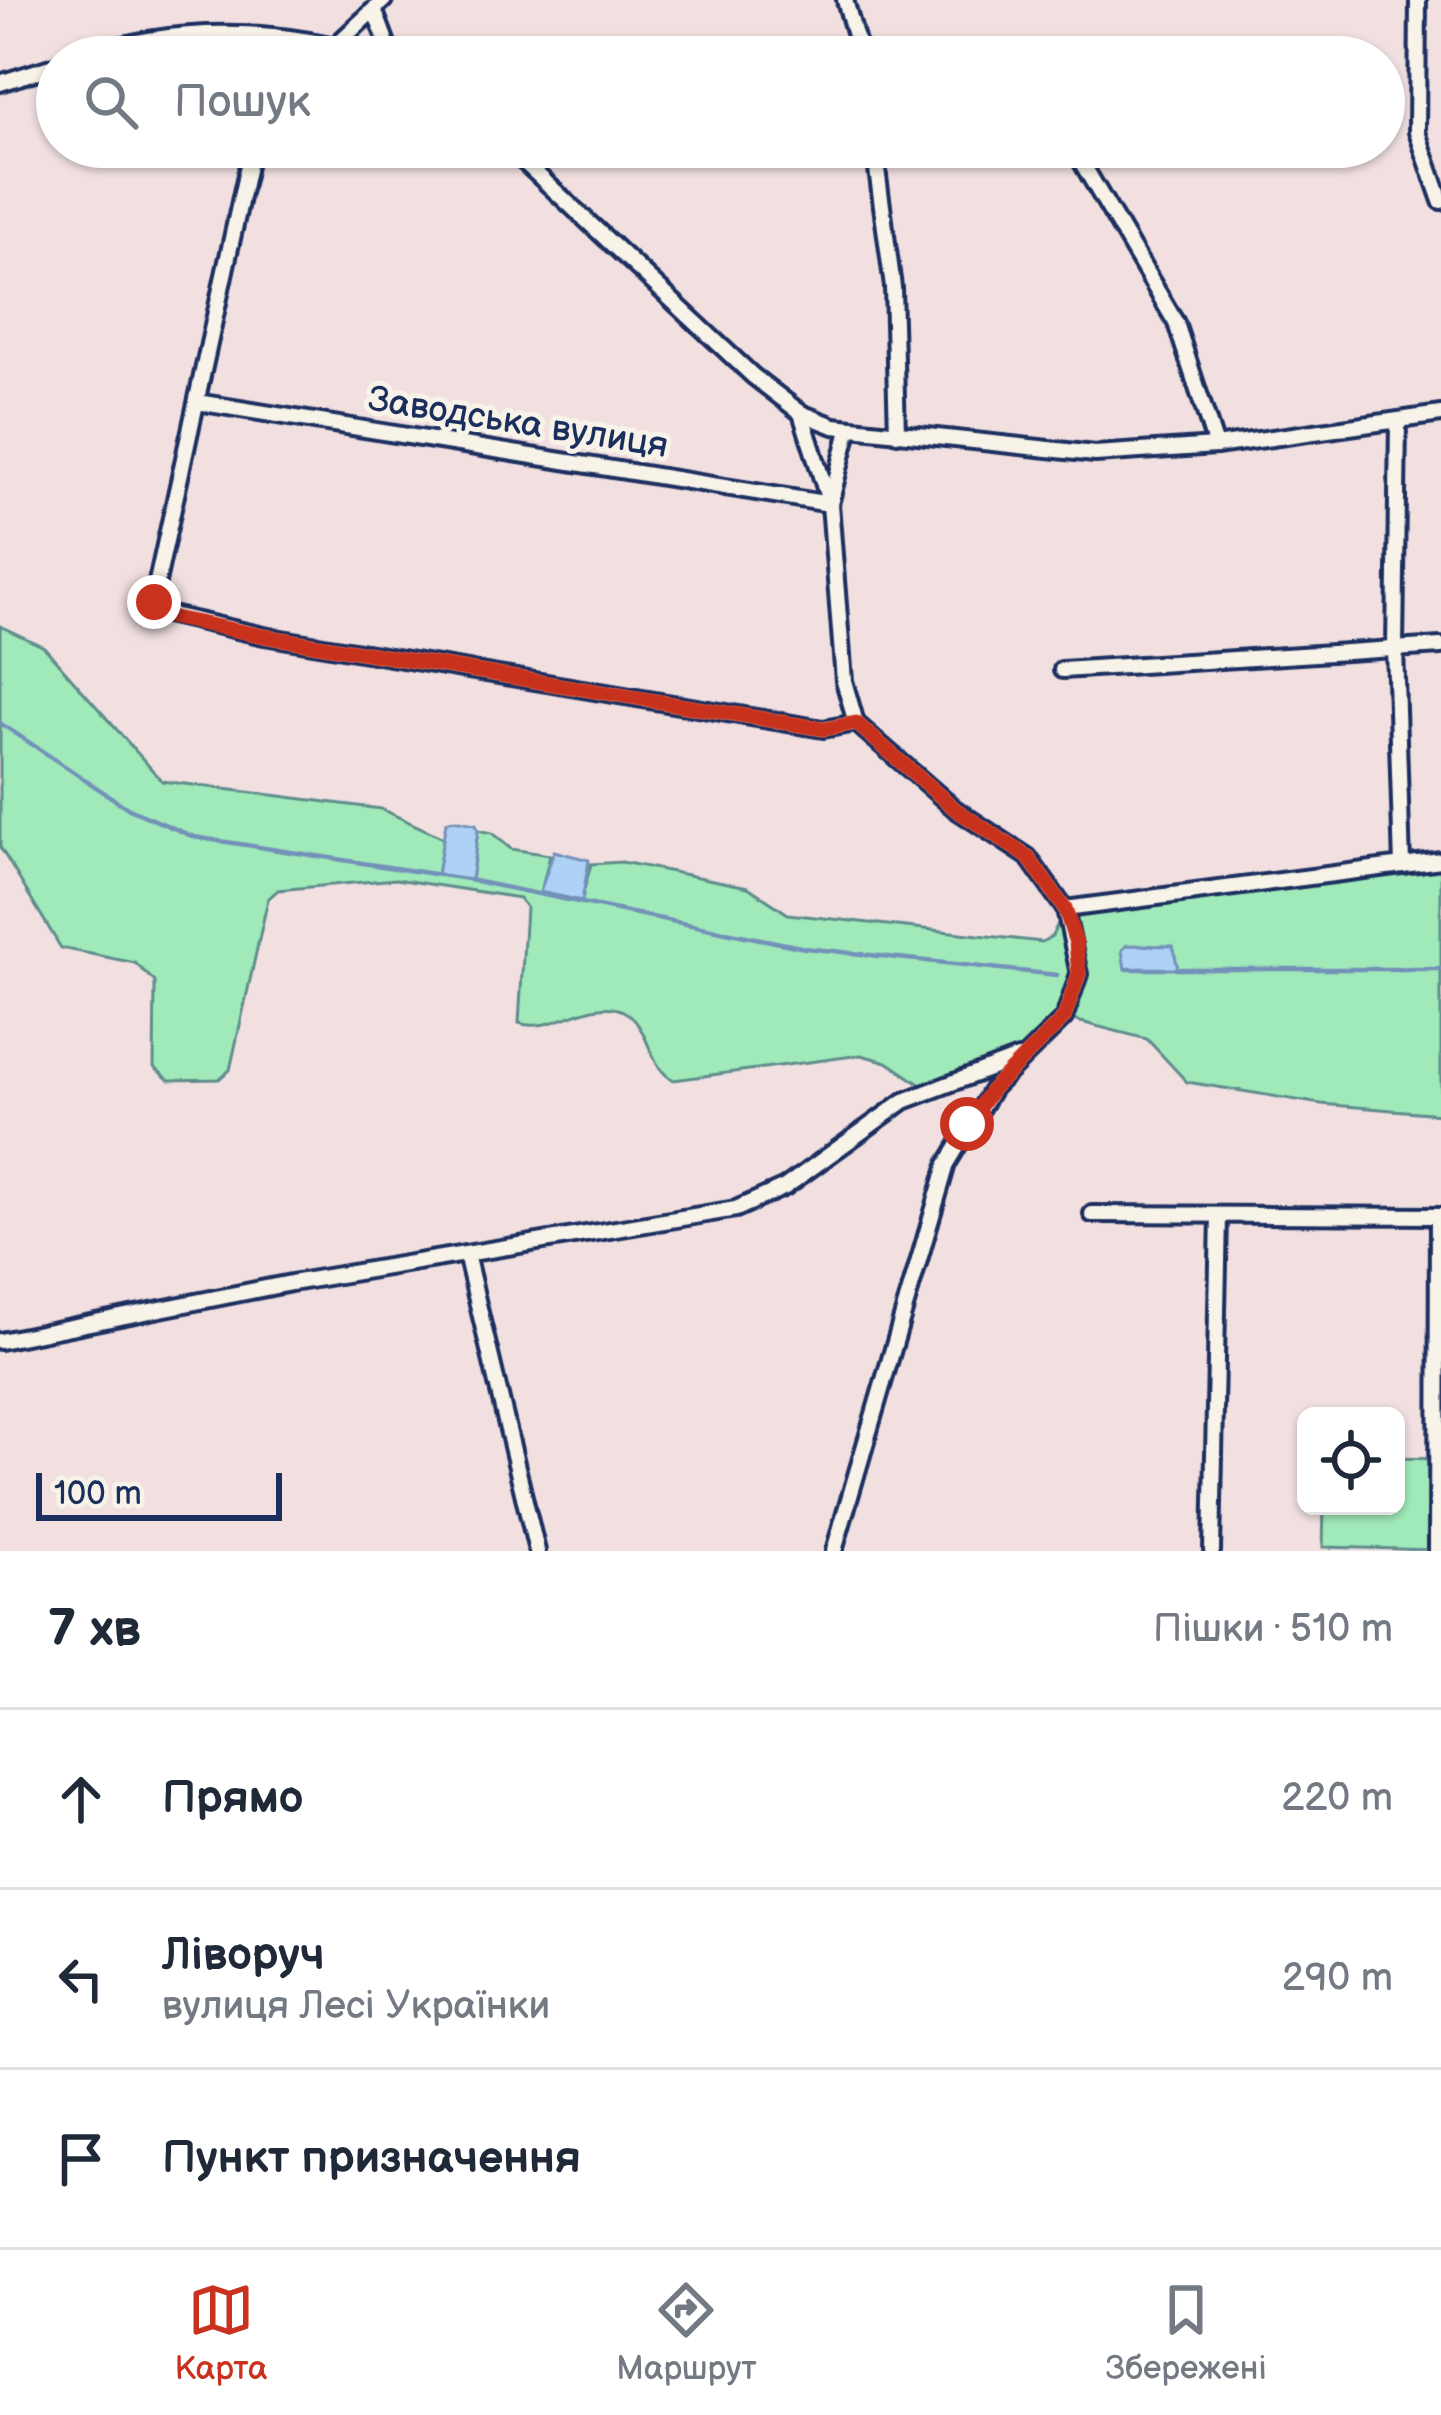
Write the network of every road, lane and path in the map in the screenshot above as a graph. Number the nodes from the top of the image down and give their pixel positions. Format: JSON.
{"nodes":[{"id":1,"x":845,"y":0,"type":"edge"},
{"id":2,"x":1418,"y":0,"type":"edge"},
{"id":3,"x":379,"y":6,"type":"edge"},
{"id":4,"x":156,"y":36,"type":"edge"},
{"id":5,"x":222,"y":36,"type":"edge"},
{"id":6,"x":346,"y":36,"type":"edge"},
{"id":7,"x":387,"y":36,"type":"edge"},
{"id":8,"x":855,"y":36,"type":"edge"},
{"id":9,"x":36,"y":72,"type":"edge"},
{"id":10,"x":0,"y":83,"type":"edge"},
{"id":11,"x":247,"y":168,"type":"edge"},
{"id":12,"x":531,"y":168,"type":"edge"},
{"id":13,"x":877,"y":168,"type":"edge"},
{"id":14,"x":1085,"y":168,"type":"edge"},
{"id":15,"x":1441,"y":201,"type":"edge"},
{"id":16,"x":197,"y":402,"type":"junction"},
{"id":17,"x":801,"y":413,"type":"junction"},
{"id":18,"x":1441,"y":414,"type":"edge"},
{"id":19,"x":1398,"y":422,"type":"junction"},
{"id":20,"x":849,"y":430,"type":"junction"},
{"id":21,"x":896,"y":434,"type":"junction"},
{"id":22,"x":1216,"y":446,"type":"junction"},
{"id":23,"x":830,"y":503,"type":"junction"},
{"id":24,"x":1441,"y":646,"type":"edge"},
{"id":25,"x":1395,"y":648,"type":"junction"},
{"id":26,"x":1062,"y":670,"type":"dead end"},
{"id":27,"x":856,"y":723,"type":"junction"},
{"id":28,"x":1441,"y":860,"type":"edge"},
{"id":29,"x":1402,"y":866,"type":"junction"},
{"id":30,"x":1065,"y":909,"type":"junction"},
{"id":31,"x":1023,"y":1057,"type":"junction"},
{"id":32,"x":1092,"y":1214,"type":"dead end"},
{"id":33,"x":1220,"y":1215,"type":"junction"},
{"id":34,"x":1439,"y":1216,"type":"edge"},
{"id":35,"x":466,"y":1254,"type":"junction"},
{"id":36,"x":0,"y":1342,"type":"edge"},
{"id":37,"x":537,"y":1551,"type":"edge"},
{"id":38,"x":834,"y":1551,"type":"edge"},
{"id":39,"x":1212,"y":1551,"type":"edge"},
{"id":40,"x":1437,"y":1551,"type":"edge"}],
"edges":[{"from":1,"to":8,"type":"street"},
{"from":2,"to":15,"type":"street"},
{"from":3,"to":6,"type":"street"},
{"from":3,"to":7,"type":"street"},
{"from":4,"to":5,"type":"street"},
{"from":9,"to":10,"type":"street"},
{"from":11,"to":16,"type":"street"},
{"from":12,"to":17,"type":"street"},
{"from":13,"to":21,"type":"street"},
{"from":14,"to":22,"type":"street"},
{"from":16,"to":23,"type":"street","name":"Заводська вулиця"},
{"from":16,"to":27,"type":"street"},
{"from":17,"to":20,"type":"street"},
{"from":17,"to":23,"type":"street"},
{"from":18,"to":19,"type":"street"},
{"from":19,"to":22,"type":"street"},
{"from":19,"to":25,"type":"street"},
{"from":20,"to":21,"type":"street"},
{"from":20,"to":23,"type":"street"},
{"from":21,"to":22,"type":"street"},
{"from":23,"to":27,"type":"street"},
{"from":24,"to":25,"type":"street"},
{"from":25,"to":26,"type":"street"},
{"from":25,"to":29,"type":"street"},
{"from":27,"to":30,"type":"street"},
{"from":28,"to":29,"type":"street"},
{"from":29,"to":30,"type":"street"},
{"from":30,"to":31,"type":"street"},
{"from":31,"to":35,"type":"street"},
{"from":31,"to":38,"type":"street"},
{"from":32,"to":33,"type":"street"},
{"from":33,"to":34,"type":"street"},
{"from":33,"to":39,"type":"street"},
{"from":34,"to":40,"type":"street"},
{"from":35,"to":36,"type":"street"},
{"from":35,"to":37,"type":"street"}]}
